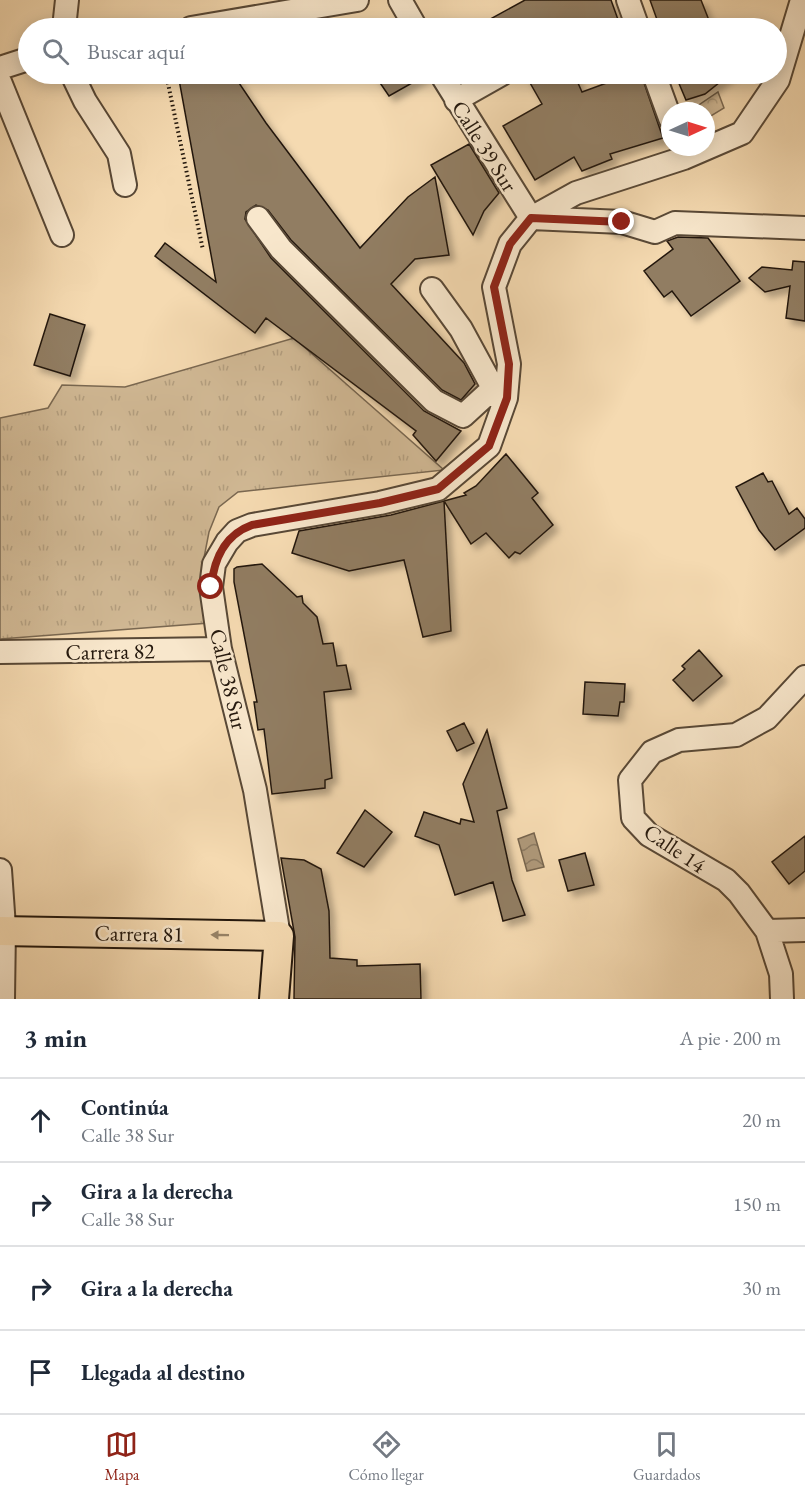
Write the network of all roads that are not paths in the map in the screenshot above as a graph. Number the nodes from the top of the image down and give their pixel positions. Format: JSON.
{"nodes":[{"id":1,"x":67,"y":0,"type":"edge"},
{"id":2,"x":357,"y":0,"type":"edge"},
{"id":3,"x":400,"y":0,"type":"edge"},
{"id":4,"x":628,"y":0,"type":"edge"},
{"id":5,"x":802,"y":0,"type":"edge"},
{"id":6,"x":65,"y":18,"type":"edge"},
{"id":7,"x":250,"y":18,"type":"edge"},
{"id":8,"x":410,"y":18,"type":"edge"},
{"id":9,"x":634,"y":18,"type":"edge"},
{"id":10,"x":787,"y":50,"type":"edge"},
{"id":11,"x":18,"y":62,"type":"edge"},
{"id":12,"x":0,"y":68,"type":"edge"},
{"id":13,"x":0,"y":82,"type":"edge"},
{"id":14,"x":77,"y":84,"type":"edge"},
{"id":15,"x":447,"y":84,"type":"edge"},
{"id":16,"x":484,"y":84,"type":"edge"},
{"id":17,"x":658,"y":84,"type":"edge"},
{"id":18,"x":775,"y":84,"type":"edge"},
{"id":19,"x":456,"y":100,"type":"junction"},
{"id":20,"x":664,"y":102,"type":"edge"},
{"id":21,"x":715,"y":142,"type":"edge"},
{"id":22,"x":674,"y":156,"type":"edge"},
{"id":23,"x":124,"y":185,"type":"dead end"},
{"id":24,"x":258,"y":218,"type":"dead end"},
{"id":25,"x":531,"y":218,"type":"junction"},
{"id":26,"x":805,"y":228,"type":"edge"},
{"id":27,"x":62,"y":235,"type":"dead end"},
{"id":28,"x":432,"y":289,"type":"dead end"},
{"id":29,"x":502,"y":397,"type":"junction"},
{"id":30,"x":220,"y":649,"type":"junction"},
{"id":31,"x":0,"y":652,"type":"edge"},
{"id":32,"x":805,"y":677,"type":"edge"},
{"id":33,"x":0,"y":870,"type":"edge"},
{"id":34,"x":805,"y":930,"type":"edge"},
{"id":35,"x":2,"y":931,"type":"edge"},
{"id":36,"x":767,"y":931,"type":"junction"},
{"id":37,"x":279,"y":936,"type":"junction"},
{"id":38,"x":3,"y":999,"type":"edge"},
{"id":39,"x":274,"y":999,"type":"edge"},
{"id":40,"x":782,"y":999,"type":"edge"}],
"edges":[{"from":1,"to":6,"type":"street"},
{"from":2,"to":7,"type":"street"},
{"from":3,"to":8,"type":"street"},
{"from":4,"to":9,"type":"street"},
{"from":5,"to":10,"type":"street","name":"Calle 38 Sur"},
{"from":11,"to":12,"type":"street"},
{"from":13,"to":27,"type":"street"},
{"from":14,"to":23,"type":"street"},
{"from":15,"to":19,"type":"street","name":"Calle 39 Sur"},
{"from":16,"to":19,"type":"street"},
{"from":17,"to":20,"type":"street"},
{"from":18,"to":21,"type":"street","name":"Calle 38 Sur"},
{"from":19,"to":25,"type":"street","name":"Calle 39 Sur"},
{"from":22,"to":25,"type":"street","name":"Calle 38 Sur"},
{"from":24,"to":29,"type":"street"},
{"from":25,"to":26,"type":"street"},
{"from":25,"to":29,"type":"street","name":"Calle 38 Sur"},
{"from":28,"to":29,"type":"street"},
{"from":29,"to":30,"type":"street","name":"Calle 38 Sur"},
{"from":30,"to":31,"type":"street","name":"Carrera 82"},
{"from":30,"to":37,"type":"street","name":"Calle 38 Sur"},
{"from":32,"to":36,"type":"street","name":"Calle 14"},
{"from":33,"to":35,"type":"street"},
{"from":34,"to":36,"type":"street"},
{"from":37,"to":35,"type":"main road","name":"Carrera 81","one_way":true},
{"from":35,"to":38,"type":"street"},
{"from":36,"to":40,"type":"street","name":"Calle 14"},
{"from":37,"to":39,"type":"main road","name":"Calle 38 Sur"}]}
